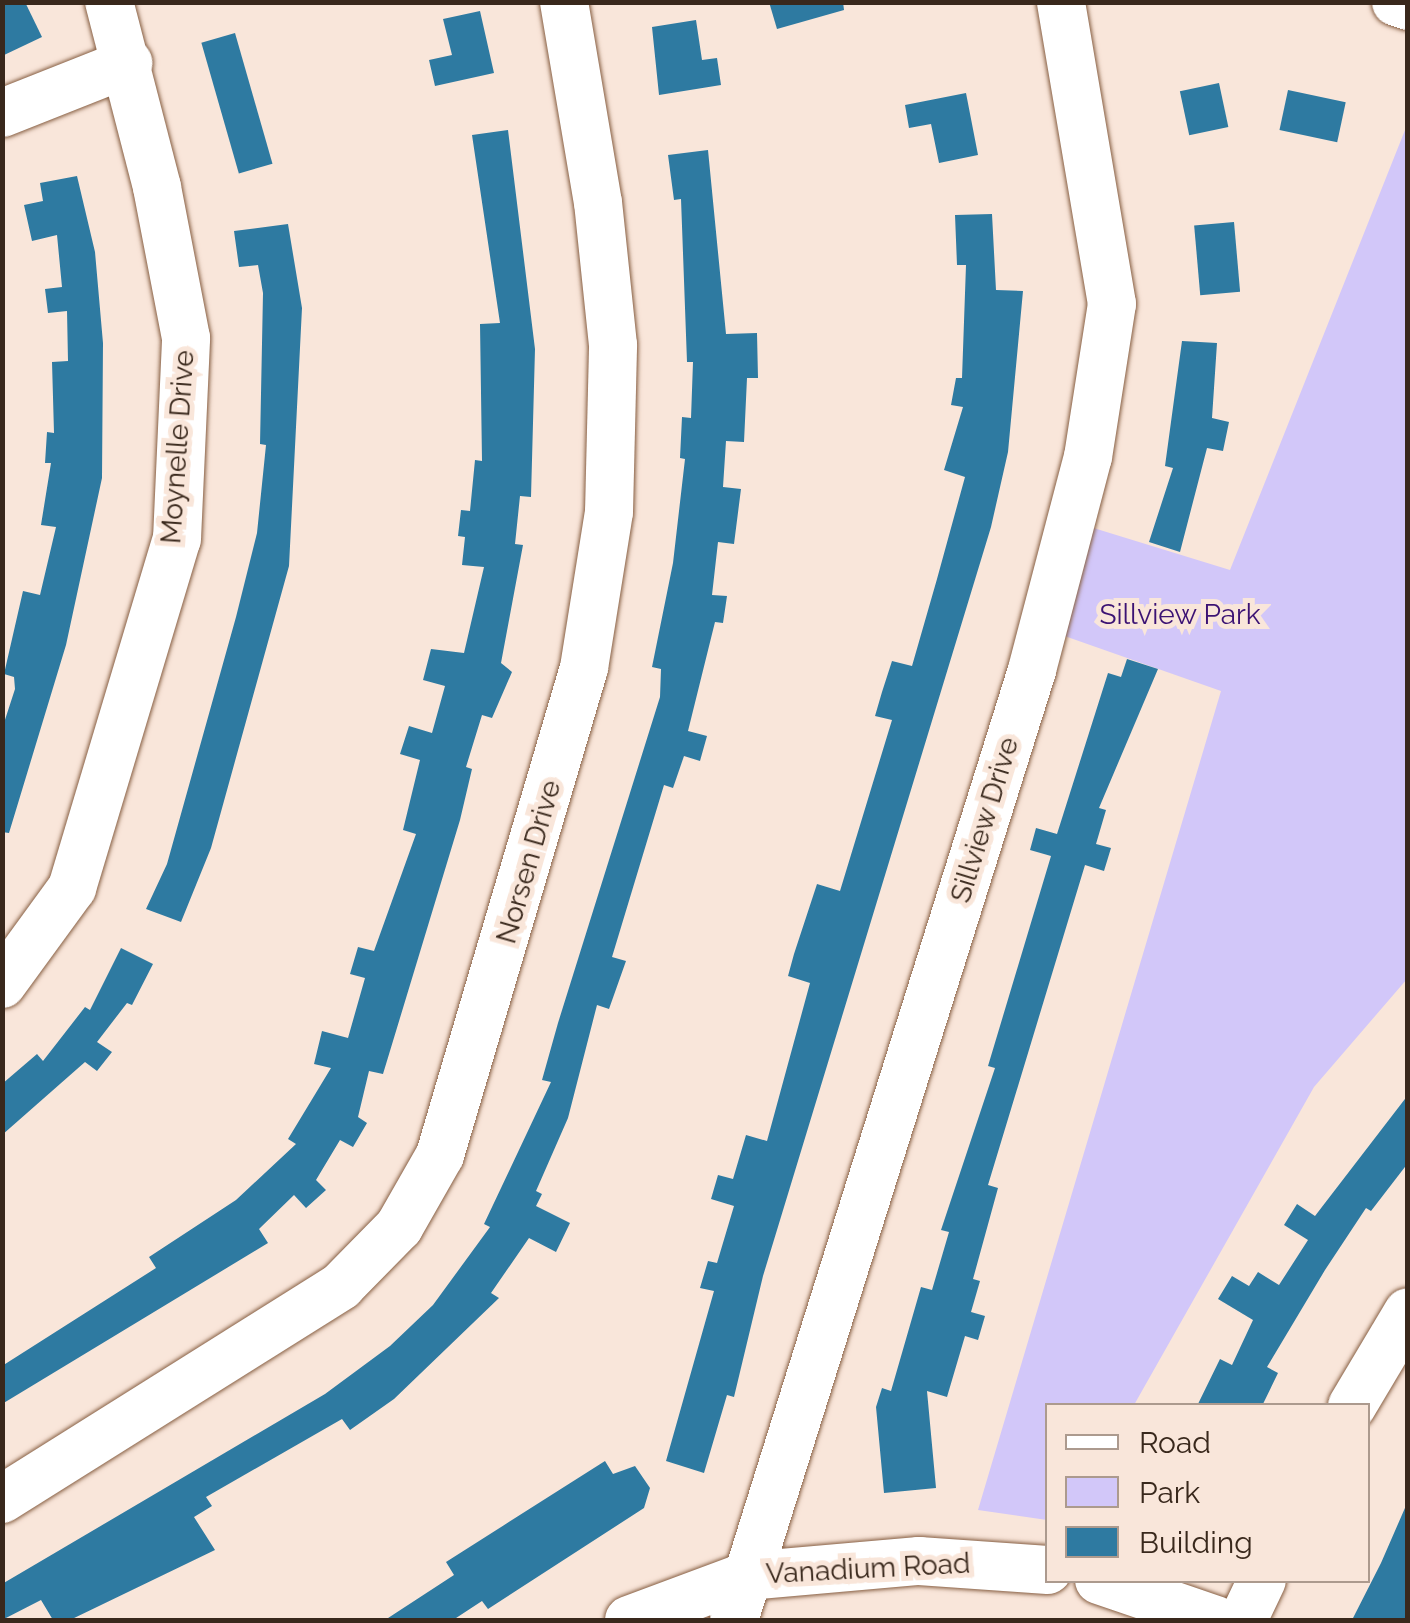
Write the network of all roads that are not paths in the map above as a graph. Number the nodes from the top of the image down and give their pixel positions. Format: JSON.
{"nodes":[{"id":1,"x":108,"y":2,"type":"edge"},
{"id":2,"x":564,"y":2,"type":"edge"},
{"id":3,"x":1061,"y":2,"type":"edge"},
{"id":4,"x":1396,"y":2,"type":"edge"},
{"id":5,"x":1408,"y":6,"type":"edge"},
{"id":6,"x":128,"y":64,"type":"junction"},
{"id":7,"x":2,"y":112,"type":"edge"},
{"id":8,"x":2,"y":984,"type":"edge"},
{"id":9,"x":1408,"y":1312,"type":"edge"},
{"id":10,"x":1354,"y":1403,"type":"edge"},
{"id":11,"x":2,"y":1500,"type":"edge"},
{"id":12,"x":1045,"y":1570,"type":"edge"},
{"id":13,"x":747,"y":1576,"type":"junction"},
{"id":14,"x":1108,"y":1583,"type":"edge"},
{"id":15,"x":1261,"y":1583,"type":"edge"},
{"id":16,"x":630,"y":1620,"type":"edge"},
{"id":17,"x":734,"y":1620,"type":"edge"},
{"id":18,"x":1216,"y":1620,"type":"edge"},
{"id":19,"x":1243,"y":1620,"type":"edge"}],
"edges":[{"from":1,"to":6,"type":"street","name":"Moynelle Drive"},
{"from":2,"to":11,"type":"street","name":"Norsen Drive"},
{"from":3,"to":13,"type":"street","name":"Sillview Drive"},
{"from":4,"to":5,"type":"street"},
{"from":6,"to":7,"type":"street"},
{"from":6,"to":8,"type":"street","name":"Moynelle Drive"},
{"from":9,"to":10,"type":"street"},
{"from":12,"to":13,"type":"street","name":"Vanadium Road"},
{"from":13,"to":16,"type":"street","name":"Vanadium Road"},
{"from":13,"to":17,"type":"street","name":"Sillview Drive"},
{"from":14,"to":18,"type":"street"},
{"from":15,"to":19,"type":"street"}]}
